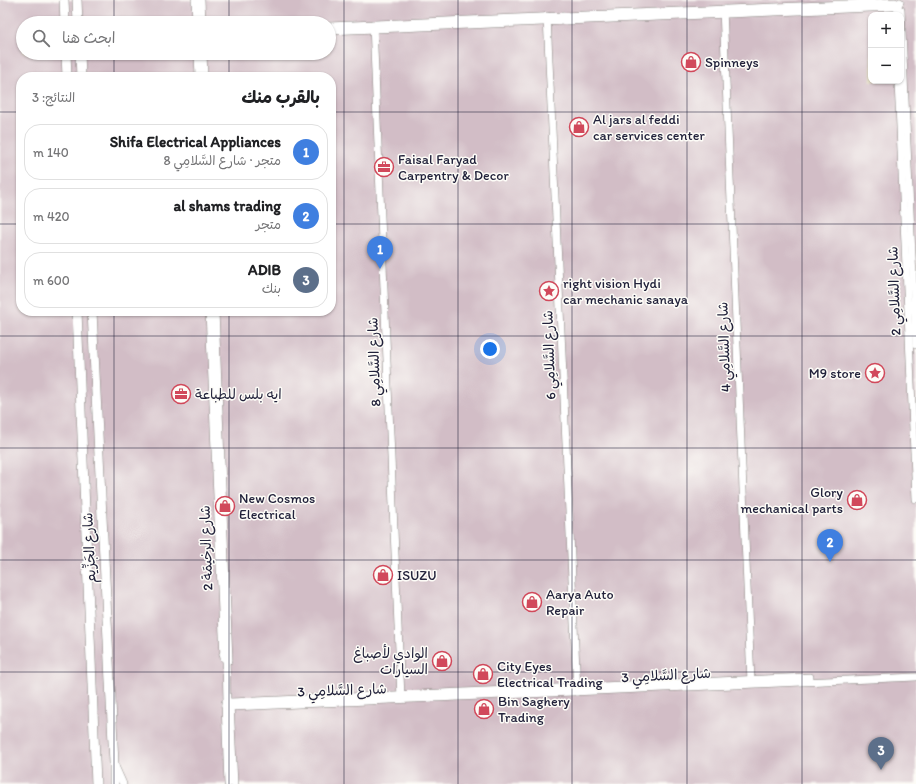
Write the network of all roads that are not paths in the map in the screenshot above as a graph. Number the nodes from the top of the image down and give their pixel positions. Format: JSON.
{"nodes":[{"id":1,"x":64,"y":0,"type":"edge"},
{"id":2,"x":77,"y":0,"type":"edge"},
{"id":3,"x":198,"y":0,"type":"edge"},
{"id":4,"x":897,"y":3,"type":"edge"},
{"id":5,"x":723,"y":12,"type":"junction"},
{"id":6,"x":65,"y":16,"type":"edge"},
{"id":7,"x":78,"y":16,"type":"edge"},
{"id":8,"x":199,"y":16,"type":"edge"},
{"id":9,"x":548,"y":19,"type":"junction"},
{"id":10,"x":336,"y":26,"type":"edge"},
{"id":11,"x":373,"y":27,"type":"junction"},
{"id":12,"x":336,"y":30,"type":"edge"},
{"id":13,"x":901,"y":48,"type":"edge"},
{"id":14,"x":66,"y":60,"type":"edge"},
{"id":15,"x":80,"y":60,"type":"edge"},
{"id":16,"x":198,"y":60,"type":"edge"},
{"id":17,"x":203,"y":60,"type":"edge"},
{"id":18,"x":67,"y":72,"type":"edge"},
{"id":19,"x":81,"y":72,"type":"edge"},
{"id":20,"x":199,"y":72,"type":"edge"},
{"id":21,"x":204,"y":72,"type":"edge"},
{"id":22,"x":898,"y":84,"type":"edge"},
{"id":23,"x":903,"y":84,"type":"edge"},
{"id":24,"x":77,"y":316,"type":"edge"},
{"id":25,"x":92,"y":316,"type":"edge"},
{"id":26,"x":208,"y":316,"type":"edge"},
{"id":27,"x":215,"y":316,"type":"edge"},
{"id":28,"x":916,"y":345,"type":"edge"},
{"id":29,"x":916,"y":499,"type":"edge"},
{"id":30,"x":916,"y":673,"type":"edge"},
{"id":31,"x":916,"y":677,"type":"edge"},
{"id":32,"x":751,"y":682,"type":"junction"},
{"id":33,"x":577,"y":690,"type":"junction"},
{"id":34,"x":401,"y":697,"type":"junction"},
{"id":35,"x":228,"y":705,"type":"junction"},
{"id":36,"x":117,"y":783,"type":"edge"},
{"id":37,"x":96,"y":784,"type":"edge"},
{"id":38,"x":228,"y":784,"type":"edge"},
{"id":39,"x":234,"y":784,"type":"edge"}],
"edges":[{"from":1,"to":6,"type":"street"},
{"from":2,"to":7,"type":"street"},
{"from":3,"to":8,"type":"street"},
{"from":4,"to":5,"type":"street"},
{"from":4,"to":13,"type":"street","name":"شارع السَّلامِي 2"},
{"from":5,"to":9,"type":"street"},
{"from":5,"to":32,"type":"street","name":"شارع السَّلامِي 4"},
{"from":9,"to":11,"type":"street"},
{"from":9,"to":33,"type":"street","name":"شارع السَّلامِي 6"},
{"from":10,"to":11,"type":"street"},
{"from":11,"to":12,"type":"street"},
{"from":11,"to":34,"type":"street","name":"شارع السَّلامِي 8"},
{"from":14,"to":18,"type":"street"},
{"from":15,"to":19,"type":"street"},
{"from":16,"to":20,"type":"street"},
{"from":17,"to":21,"type":"street"},
{"from":22,"to":29,"type":"street","name":"شارع السَّلامِي 2"},
{"from":23,"to":28,"type":"street","name":"شارع السَّلامِي 2"},
{"from":24,"to":37,"type":"street","name":"شارع الجَزِّيم"},
{"from":25,"to":36,"type":"street","name":"شارع الجَزِّيم"},
{"from":26,"to":35,"type":"street","name":"شارع الرخيمَة 2"},
{"from":27,"to":35,"type":"street","name":"شارع الرخيمَة 2"},
{"from":30,"to":32,"type":"street","name":"شارع السَّلامِي 3"},
{"from":31,"to":32,"type":"street","name":"شارع السَّلامِي 3"},
{"from":32,"to":33,"type":"street","name":"شارع السَّلامِي 3"},
{"from":33,"to":34,"type":"street","name":"شارع السَّلامِي 3"},
{"from":34,"to":35,"type":"street","name":"شارع السَّلامِي 3"},
{"from":35,"to":38,"type":"street","name":"شارع الرخيمَة 2"},
{"from":35,"to":39,"type":"street","name":"شارع الرخيمَة 2"}]}
